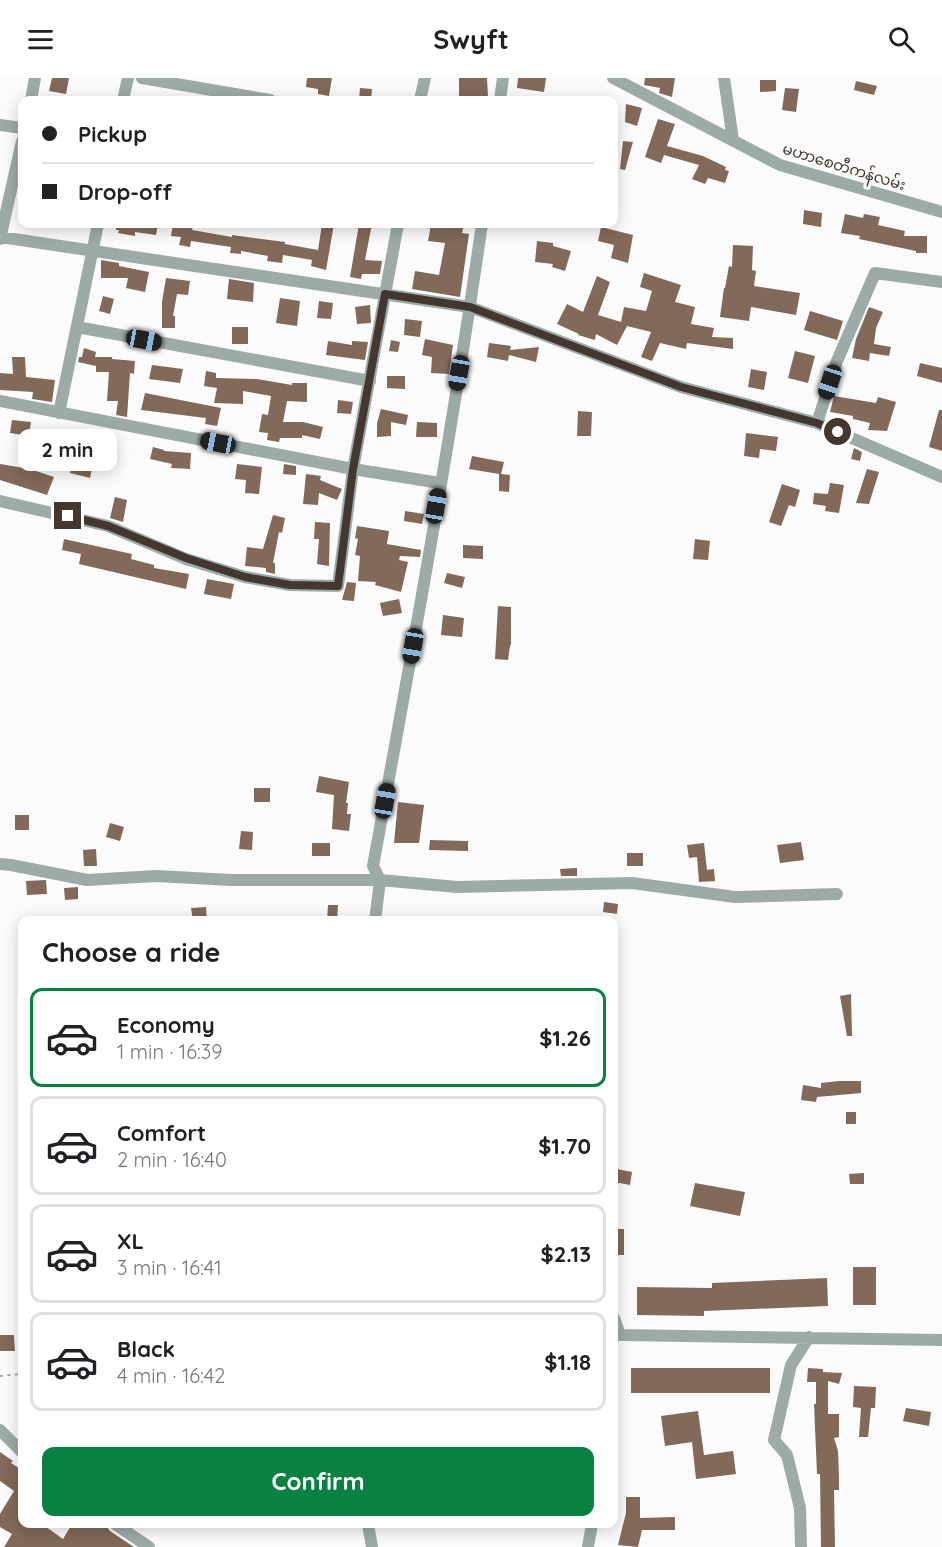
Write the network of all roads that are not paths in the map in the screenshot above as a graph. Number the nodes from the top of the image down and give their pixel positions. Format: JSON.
{"nodes":[{"id":1,"x":35,"y":78,"type":"edge"},
{"id":2,"x":128,"y":78,"type":"edge"},
{"id":3,"x":142,"y":78,"type":"edge"},
{"id":4,"x":425,"y":78,"type":"edge"},
{"id":5,"x":503,"y":78,"type":"edge"},
{"id":6,"x":613,"y":78,"type":"edge"},
{"id":7,"x":724,"y":78,"type":"edge"},
{"id":8,"x":32,"y":96,"type":"edge"},
{"id":9,"x":124,"y":96,"type":"edge"},
{"id":10,"x":247,"y":96,"type":"edge"},
{"id":11,"x":421,"y":96,"type":"edge"},
{"id":12,"x":501,"y":96,"type":"edge"},
{"id":13,"x":0,"y":125,"type":"edge"},
{"id":14,"x":18,"y":127,"type":"edge"},
{"id":15,"x":733,"y":140,"type":"junction"},
{"id":16,"x":18,"y":158,"type":"edge"},
{"id":17,"x":942,"y":212,"type":"edge"},
{"id":18,"x":97,"y":228,"type":"edge"},
{"id":19,"x":397,"y":228,"type":"edge"},
{"id":20,"x":481,"y":228,"type":"edge"},
{"id":21,"x":0,"y":237,"type":"edge"},
{"id":22,"x":92,"y":251,"type":"junction"},
{"id":23,"x":942,"y":282,"type":"edge"},
{"id":24,"x":385,"y":294,"type":"junction"},
{"id":25,"x":470,"y":307,"type":"junction"},
{"id":26,"x":77,"y":327,"type":"junction"},
{"id":27,"x":369,"y":381,"type":"junction"},
{"id":28,"x":0,"y":401,"type":"edge"},
{"id":29,"x":59,"y":413,"type":"junction"},
{"id":30,"x":817,"y":423,"type":"junction"},
{"id":31,"x":353,"y":469,"type":"junction"},
{"id":32,"x":942,"y":477,"type":"edge"},
{"id":33,"x":440,"y":483,"type":"junction"},
{"id":34,"x":0,"y":501,"type":"edge"},
{"id":35,"x":0,"y":864,"type":"edge"},
{"id":36,"x":380,"y":880,"type":"junction"},
{"id":37,"x":837,"y":894,"type":"dead end"},
{"id":38,"x":376,"y":916,"type":"edge"},
{"id":39,"x":809,"y":1336,"type":"junction"},
{"id":40,"x":618,"y":1339,"type":"edge"},
{"id":41,"x":942,"y":1340,"type":"edge"},
{"id":42,"x":0,"y":1430,"type":"edge"},
{"id":43,"x":18,"y":1448,"type":"edge"},
{"id":44,"x":121,"y":1528,"type":"edge"},
{"id":45,"x":369,"y":1528,"type":"edge"},
{"id":46,"x":591,"y":1528,"type":"edge"},
{"id":47,"x":148,"y":1547,"type":"edge"},
{"id":48,"x":372,"y":1547,"type":"edge"},
{"id":49,"x":588,"y":1547,"type":"edge"},
{"id":50,"x":801,"y":1547,"type":"edge"}],
"edges":[{"from":1,"to":8,"type":"street"},
{"from":2,"to":9,"type":"street"},
{"from":3,"to":10,"type":"street"},
{"from":4,"to":11,"type":"street"},
{"from":5,"to":12,"type":"street"},
{"from":6,"to":15,"type":"street","name":"မဟာစေတီကန်လမ်း"},
{"from":7,"to":15,"type":"street"},
{"from":13,"to":14,"type":"street"},
{"from":15,"to":17,"type":"street","name":"မဟာစေတီကန်လမ်း"},
{"from":16,"to":21,"type":"street"},
{"from":18,"to":22,"type":"street"},
{"from":19,"to":24,"type":"street"},
{"from":20,"to":25,"type":"street"},
{"from":21,"to":22,"type":"street"},
{"from":22,"to":24,"type":"street"},
{"from":22,"to":26,"type":"street"},
{"from":23,"to":30,"type":"street"},
{"from":24,"to":25,"type":"street"},
{"from":24,"to":27,"type":"street"},
{"from":25,"to":30,"type":"street"},
{"from":25,"to":33,"type":"street"},
{"from":26,"to":27,"type":"street"},
{"from":26,"to":29,"type":"street"},
{"from":27,"to":31,"type":"street"},
{"from":28,"to":29,"type":"street"},
{"from":29,"to":31,"type":"street"},
{"from":30,"to":32,"type":"street"},
{"from":31,"to":33,"type":"street"},
{"from":31,"to":34,"type":"street"},
{"from":33,"to":36,"type":"street"},
{"from":35,"to":36,"type":"street"},
{"from":36,"to":37,"type":"street"},
{"from":36,"to":38,"type":"street"},
{"from":39,"to":40,"type":"street"},
{"from":39,"to":41,"type":"street"},
{"from":39,"to":50,"type":"street"},
{"from":42,"to":43,"type":"street"},
{"from":44,"to":47,"type":"street"},
{"from":45,"to":48,"type":"street"},
{"from":46,"to":49,"type":"street"}]}
